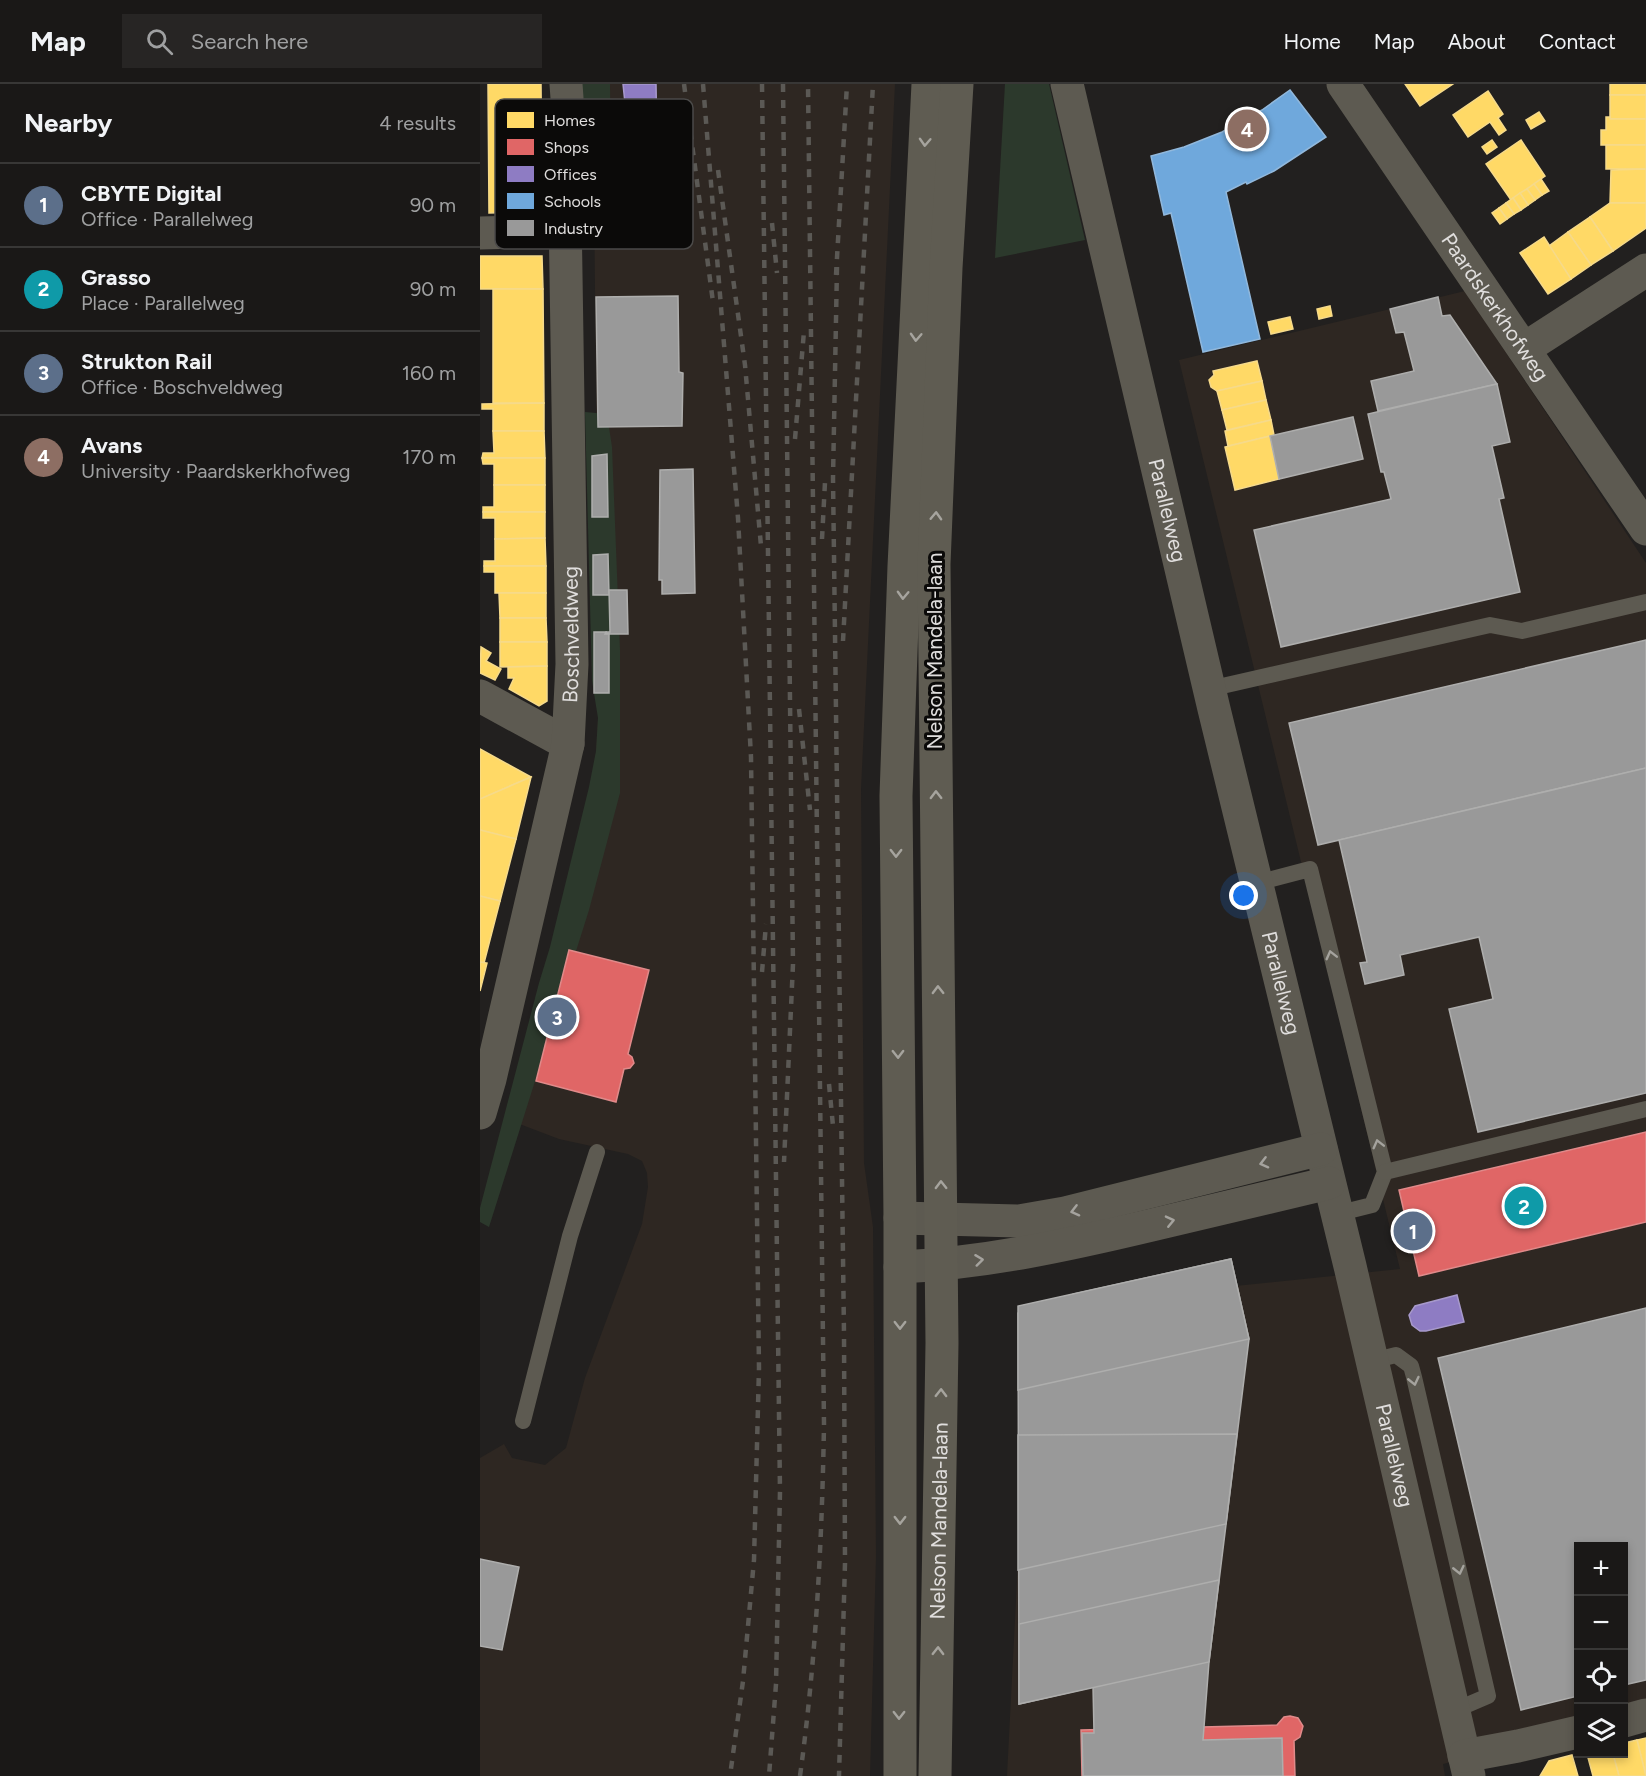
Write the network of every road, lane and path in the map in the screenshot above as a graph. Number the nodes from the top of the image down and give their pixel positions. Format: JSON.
{"nodes":[{"id":1,"x":928,"y":84,"type":"edge"},
{"id":2,"x":957,"y":84,"type":"edge"},
{"id":3,"x":1067,"y":84,"type":"edge"},
{"id":4,"x":1343,"y":84,"type":"edge"},
{"id":5,"x":480,"y":233,"type":"edge"},
{"id":6,"x":495,"y":233,"type":"edge"},
{"id":7,"x":566,"y":249,"type":"edge"},
{"id":8,"x":1646,"y":270,"type":"edge"},
{"id":9,"x":1524,"y":349,"type":"junction"},
{"id":10,"x":1646,"y":529,"type":"edge"},
{"id":11,"x":1646,"y":602,"type":"edge"},
{"id":12,"x":1209,"y":689,"type":"junction"},
{"id":13,"x":480,"y":696,"type":"edge"},
{"id":14,"x":568,"y":744,"type":"junction"},
{"id":15,"x":1257,"y":883,"type":"junction"},
{"id":16,"x":1646,"y":1109,"type":"edge"},
{"id":17,"x":480,"y":1113,"type":"edge"},
{"id":18,"x":1321,"y":1149,"type":"junction"},
{"id":19,"x":597,"y":1152,"type":"dead end"},
{"id":20,"x":1384,"y":1172,"type":"junction"},
{"id":21,"x":1333,"y":1198,"type":"junction"},
{"id":22,"x":900,"y":1218,"type":"junction"},
{"id":23,"x":941,"y":1219,"type":"junction"},
{"id":24,"x":940,"y":1265,"type":"junction"},
{"id":25,"x":900,"y":1267,"type":"junction"},
{"id":26,"x":523,"y":1421,"type":"dead end"},
{"id":27,"x":1646,"y":1715,"type":"edge"},
{"id":28,"x":1628,"y":1720,"type":"edge"},
{"id":29,"x":1574,"y":1733,"type":"edge"},
{"id":30,"x":1466,"y":1766,"type":"edge"},
{"id":31,"x":900,"y":1776,"type":"edge"},
{"id":32,"x":935,"y":1776,"type":"edge"}],
"edges":[{"from":1,"to":22,"type":"main road","name":"Nelson Mandela-laan","one_way":true},
{"from":23,"to":2,"type":"main road","name":"Nelson Mandela-laan","one_way":true},
{"from":3,"to":12,"type":"street","name":"Parallelweg"},
{"from":4,"to":9,"type":"street","name":"Paardskerkhofweg"},
{"from":5,"to":6,"type":"street"},
{"from":7,"to":14,"type":"street","name":"Boschveldweg"},
{"from":8,"to":9,"type":"street"},
{"from":9,"to":10,"type":"street","name":"Paardskerkhofweg"},
{"from":11,"to":12,"type":"lane"},
{"from":12,"to":15,"type":"street","name":"Parallelweg"},
{"from":13,"to":14,"type":"street"},
{"from":14,"to":17,"type":"street","name":"Boschveldweg"},
{"from":15,"to":18,"type":"street","name":"Parallelweg"},
{"from":20,"to":15,"type":"lane","one_way":true},
{"from":16,"to":20,"type":"lane"},
{"from":18,"to":21,"type":"street","name":"Parallelweg"},
{"from":18,"to":23,"type":"street","one_way":true},
{"from":19,"to":26,"type":"lane"},
{"from":20,"to":21,"type":"lane"},
{"from":24,"to":21,"type":"street","one_way":true},
{"from":21,"to":30,"type":"street","name":"Parallelweg"},
{"from":22,"to":23,"type":"street"},
{"from":22,"to":25,"type":"main road","name":"Nelson Mandela-laan"},
{"from":23,"to":24,"type":"main road","name":"Nelson Mandela-laan"},
{"from":24,"to":25,"type":"street"},
{"from":32,"to":24,"type":"main road","name":"Nelson Mandela-laan","one_way":true},
{"from":25,"to":31,"type":"main road","name":"Nelson Mandela-laan","one_way":true},
{"from":27,"to":28,"type":"street"},
{"from":29,"to":30,"type":"street"}]}
